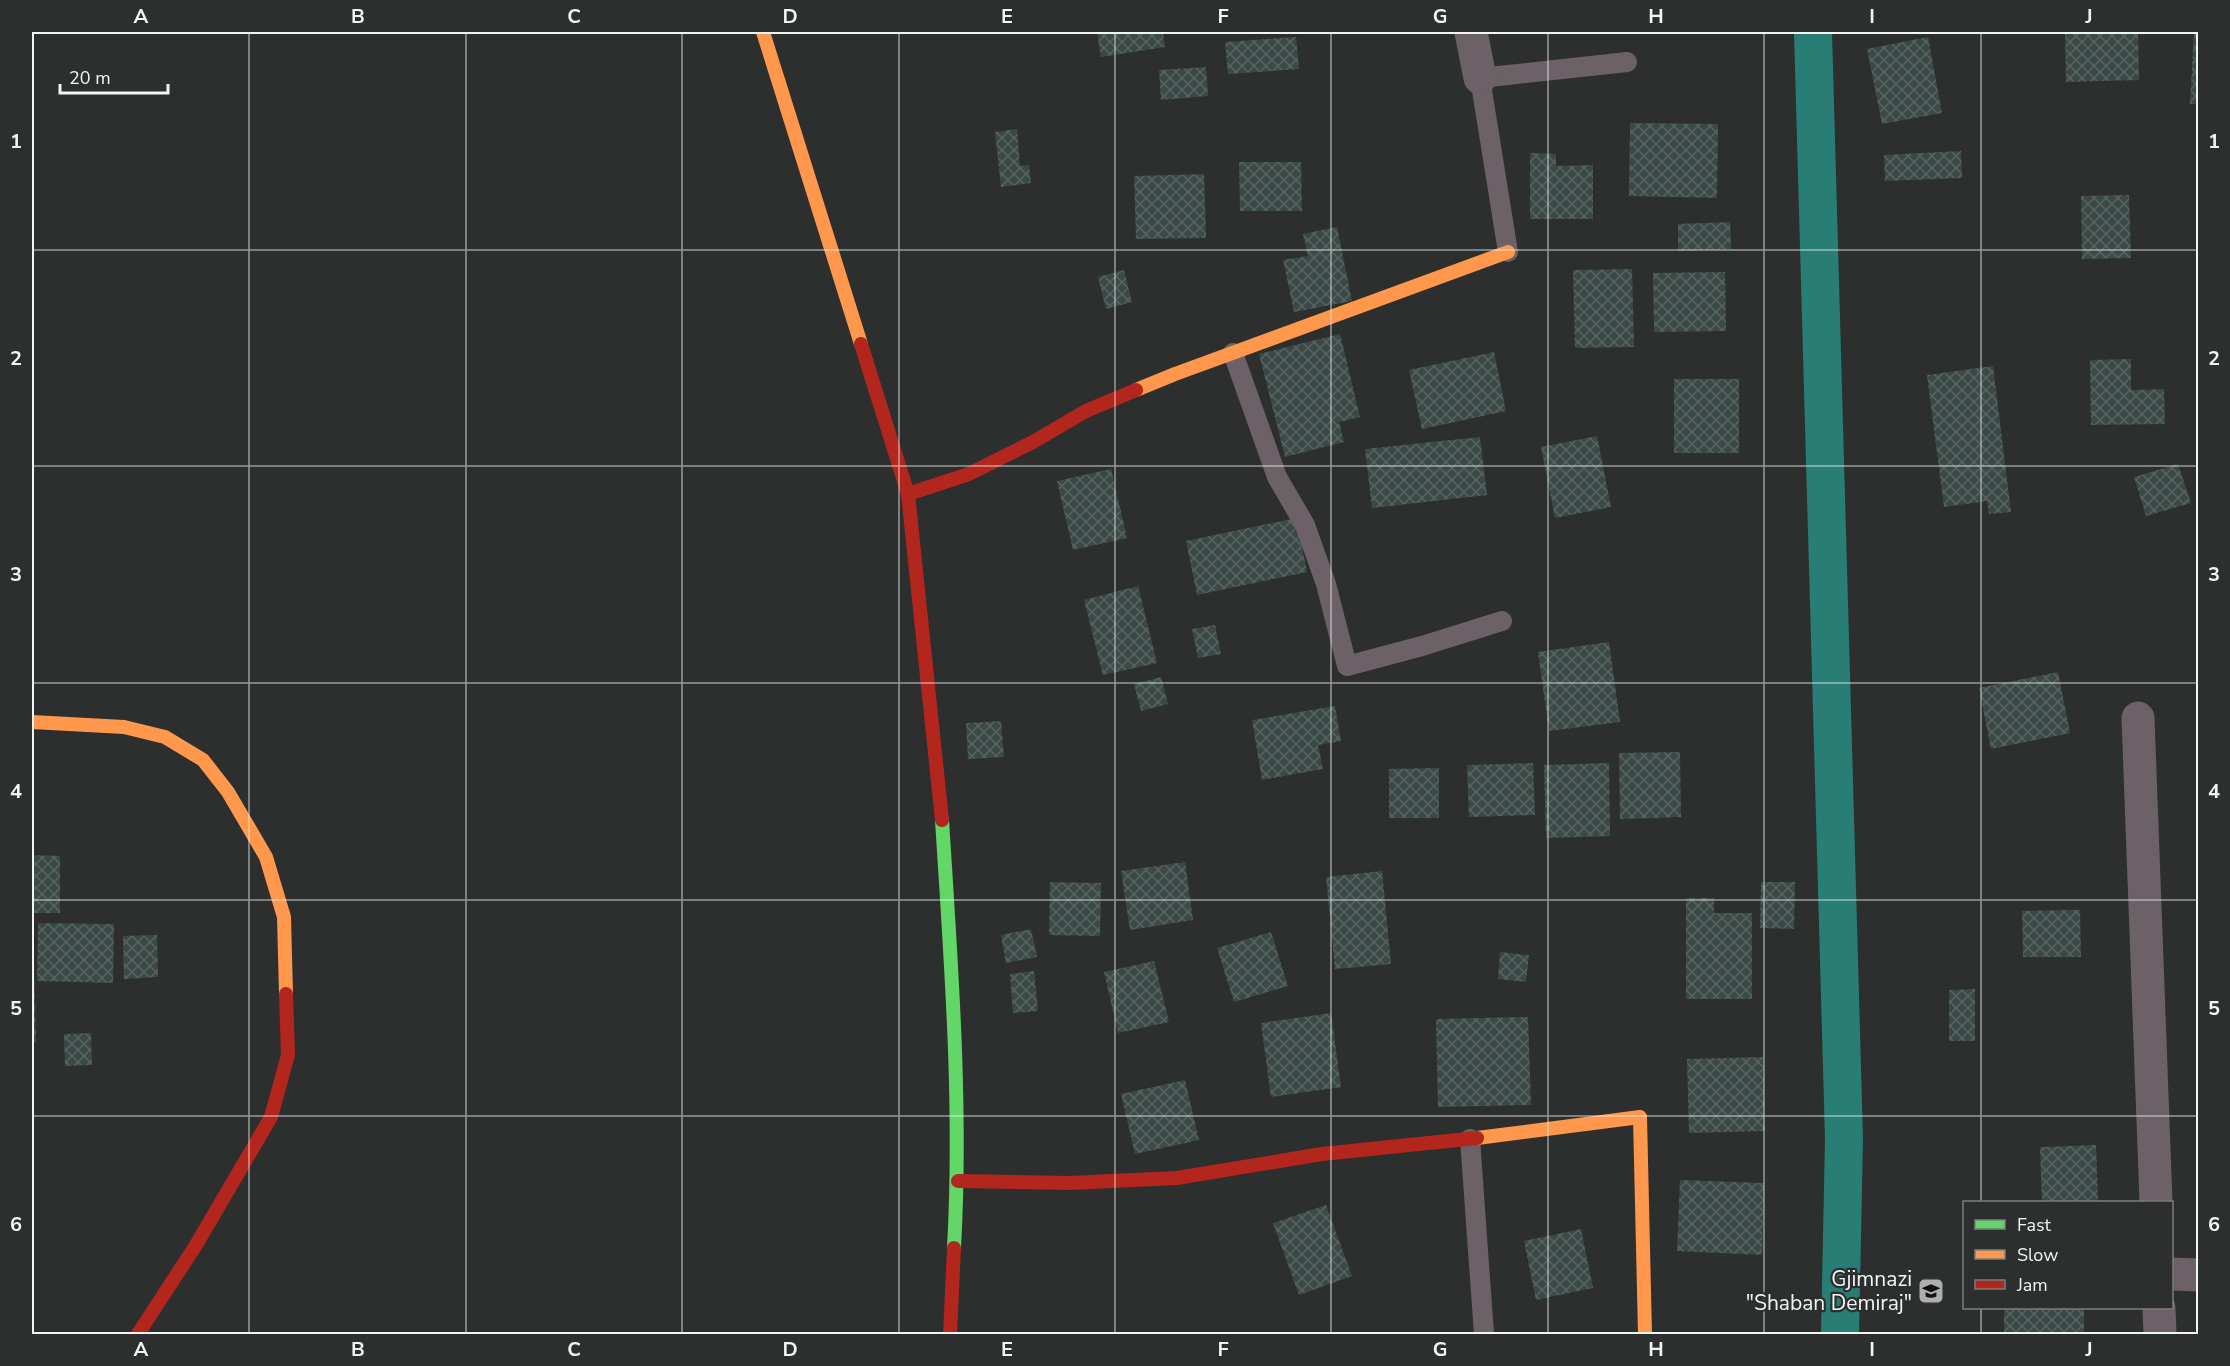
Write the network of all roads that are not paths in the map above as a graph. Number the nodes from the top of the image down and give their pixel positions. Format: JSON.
{"nodes":[{"id":1,"x":763,"y":32,"type":"edge"},
{"id":2,"x":1471,"y":32,"type":"edge"},
{"id":3,"x":1627,"y":62,"type":"dead end"},
{"id":4,"x":1480,"y":78,"type":"junction"},
{"id":5,"x":1508,"y":252,"type":"joint"},
{"id":6,"x":1233,"y":353,"type":"junction"},
{"id":7,"x":908,"y":494,"type":"junction"},
{"id":8,"x":1502,"y":621,"type":"dead end"},
{"id":9,"x":2138,"y":718,"type":"dead end"},
{"id":10,"x":32,"y":722,"type":"edge"},
{"id":11,"x":1470,"y":1139,"type":"junction"},
{"id":12,"x":958,"y":1181,"type":"junction"},
{"id":13,"x":2156,"y":1201,"type":"edge"},
{"id":14,"x":2173,"y":1274,"type":"edge"},
{"id":15,"x":2199,"y":1275,"type":"edge"},
{"id":16,"x":2159,"y":1309,"type":"edge"},
{"id":17,"x":138,"y":1335,"type":"edge"},
{"id":18,"x":950,"y":1335,"type":"edge"},
{"id":19,"x":1484,"y":1335,"type":"edge"},
{"id":20,"x":1645,"y":1335,"type":"edge"},
{"id":21,"x":2160,"y":1335,"type":"edge"}],
"edges":[{"from":1,"to":7,"type":"street"},
{"from":2,"to":4,"type":"street"},
{"from":3,"to":4,"type":"lane"},
{"from":4,"to":5,"type":"lane"},
{"from":5,"to":6,"type":"street"},
{"from":6,"to":7,"type":"street"},
{"from":6,"to":8,"type":"lane"},
{"from":7,"to":12,"type":"street"},
{"from":9,"to":13,"type":"street"},
{"from":10,"to":17,"type":"street"},
{"from":11,"to":12,"type":"street"},
{"from":11,"to":19,"type":"lane"},
{"from":11,"to":20,"type":"street"},
{"from":12,"to":18,"type":"street"},
{"from":14,"to":15,"type":"street"},
{"from":16,"to":21,"type":"street"}]}
